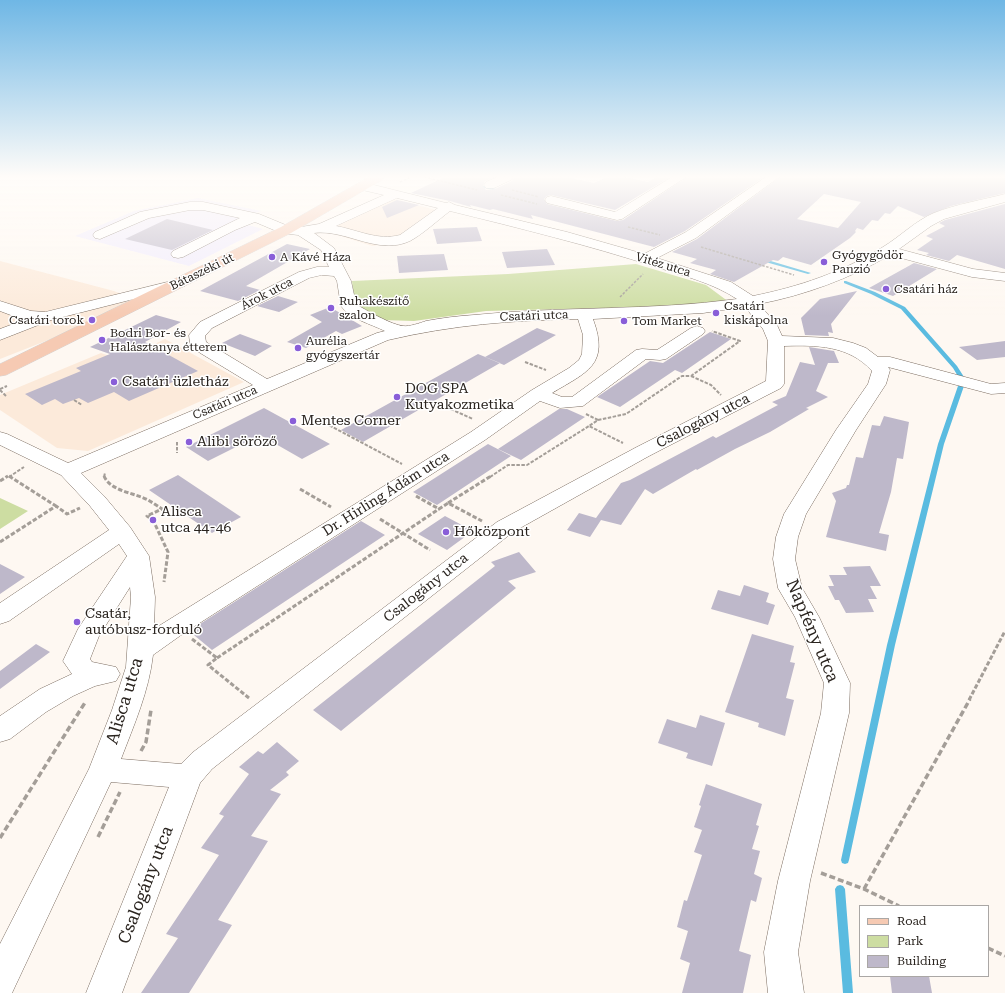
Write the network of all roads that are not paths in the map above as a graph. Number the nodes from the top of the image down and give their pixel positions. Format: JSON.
{"nodes":[{"id":1,"x":125,"y":223,"type":"edge"},
{"id":2,"x":241,"y":223,"type":"edge"},
{"id":3,"x":283,"y":223,"type":"edge"},
{"id":4,"x":293,"y":223,"type":"edge"},
{"id":5,"x":301,"y":223,"type":"edge"},
{"id":6,"x":332,"y":223,"type":"edge"},
{"id":7,"x":425,"y":223,"type":"edge"},
{"id":8,"x":514,"y":223,"type":"edge"},
{"id":9,"x":706,"y":223,"type":"edge"},
{"id":10,"x":927,"y":223,"type":"edge"},
{"id":11,"x":297,"y":226,"type":"junction"},
{"id":12,"x":322,"y":228,"type":"junction"},
{"id":13,"x":100,"y":235,"type":"dead end"},
{"id":14,"x":888,"y":250,"type":"junction"},
{"id":15,"x":178,"y":254,"type":"dead end"},
{"id":16,"x":650,"y":260,"type":"junction"},
{"id":17,"x":339,"y":273,"type":"junction"},
{"id":18,"x":1005,"y":277,"type":"edge"},
{"id":19,"x":182,"y":282,"type":"junction"},
{"id":20,"x":750,"y":302,"type":"junction"},
{"id":21,"x":0,"y":306,"type":"edge"},
{"id":22,"x":584,"y":314,"type":"junction"},
{"id":23,"x":45,"y":317,"type":"junction"},
{"id":24,"x":5,"y":330,"type":"edge"},
{"id":25,"x":400,"y":331,"type":"junction"},
{"id":26,"x":697,"y":331,"type":"road end"},
{"id":27,"x":776,"y":341,"type":"junction"},
{"id":28,"x":44,"y":349,"type":"junction"},
{"id":29,"x":875,"y":362,"type":"junction"},
{"id":30,"x":0,"y":363,"type":"edge"},
{"id":31,"x":0,"y":371,"type":"edge"},
{"id":32,"x":265,"y":386,"type":"junction"},
{"id":33,"x":1005,"y":388,"type":"edge"},
{"id":34,"x":538,"y":394,"type":"junction"},
{"id":35,"x":1,"y":438,"type":"edge"},
{"id":36,"x":68,"y":471,"type":"junction"},
{"id":37,"x":122,"y":532,"type":"junction"},
{"id":38,"x":138,"y":556,"type":"junction"},
{"id":39,"x":0,"y":615,"type":"edge"},
{"id":40,"x":140,"y":659,"type":"junction"},
{"id":41,"x":103,"y":675,"type":"junction"},
{"id":42,"x":0,"y":731,"type":"edge"},
{"id":43,"x":103,"y":769,"type":"junction"},
{"id":44,"x":188,"y":777,"type":"junction"},
{"id":45,"x":0,"y":981,"type":"edge"},
{"id":46,"x":104,"y":993,"type":"edge"},
{"id":47,"x":786,"y":993,"type":"edge"}],
"edges":[{"from":1,"to":13,"type":"street"},
{"from":2,"to":15,"type":"street"},
{"from":3,"to":11,"type":"street"},
{"from":4,"to":11,"type":"street"},
{"from":5,"to":11,"type":"main road","name":"Bátaszéki út"},
{"from":6,"to":12,"type":"street"},
{"from":7,"to":12,"type":"street"},
{"from":8,"to":16,"type":"street","name":"Vitéz utca"},
{"from":9,"to":16,"type":"street"},
{"from":10,"to":14,"type":"street","name":"Csatári utca"},
{"from":11,"to":12,"type":"street"},
{"from":11,"to":17,"type":"street"},
{"from":11,"to":19,"type":"main road","name":"Bátaszéki út"},
{"from":14,"to":18,"type":"street"},
{"from":14,"to":20,"type":"street","name":"Csatári utca"},
{"from":16,"to":20,"type":"street","name":"Vitéz utca"},
{"from":17,"to":25,"type":"street"},
{"from":17,"to":32,"type":"street","name":"Árok utca"},
{"from":19,"to":23,"type":"street"},
{"from":19,"to":28,"type":"main road","name":"Bátaszéki út"},
{"from":20,"to":22,"type":"street","name":"Csatári utca"},
{"from":20,"to":27,"type":"street","name":"Csalogány utca"},
{"from":21,"to":23,"type":"street"},
{"from":22,"to":25,"type":"street","name":"Csatári utca"},
{"from":22,"to":34,"type":"street","name":"Dr. Hirling Ádám utca"},
{"from":23,"to":24,"type":"street"},
{"from":25,"to":32,"type":"street","name":"Csatári utca"},
{"from":26,"to":34,"type":"street"},
{"from":27,"to":29,"type":"street"},
{"from":27,"to":44,"type":"street","name":"Csalogány utca"},
{"from":28,"to":30,"type":"main road"},
{"from":28,"to":31,"type":"main road"},
{"from":29,"to":33,"type":"street"},
{"from":29,"to":47,"type":"street","name":"Napfény utca"},
{"from":32,"to":36,"type":"street","name":"Csatári utca"},
{"from":34,"to":40,"type":"street","name":"Dr. Hirling Ádám utca"},
{"from":35,"to":36,"type":"street","name":"Alisca utca"},
{"from":36,"to":37,"type":"street","name":"Alisca utca"},
{"from":37,"to":38,"type":"street","name":"Alisca utca"},
{"from":37,"to":39,"type":"street"},
{"from":38,"to":40,"type":"street","name":"Alisca utca"},
{"from":38,"to":41,"type":"street"},
{"from":40,"to":41,"type":"street"},
{"from":40,"to":43,"type":"street","name":"Alisca utca"},
{"from":41,"to":42,"type":"street"},
{"from":43,"to":44,"type":"street"},
{"from":43,"to":45,"type":"street","name":"Alisca utca"},
{"from":44,"to":46,"type":"street","name":"Csalogány utca"}]}
